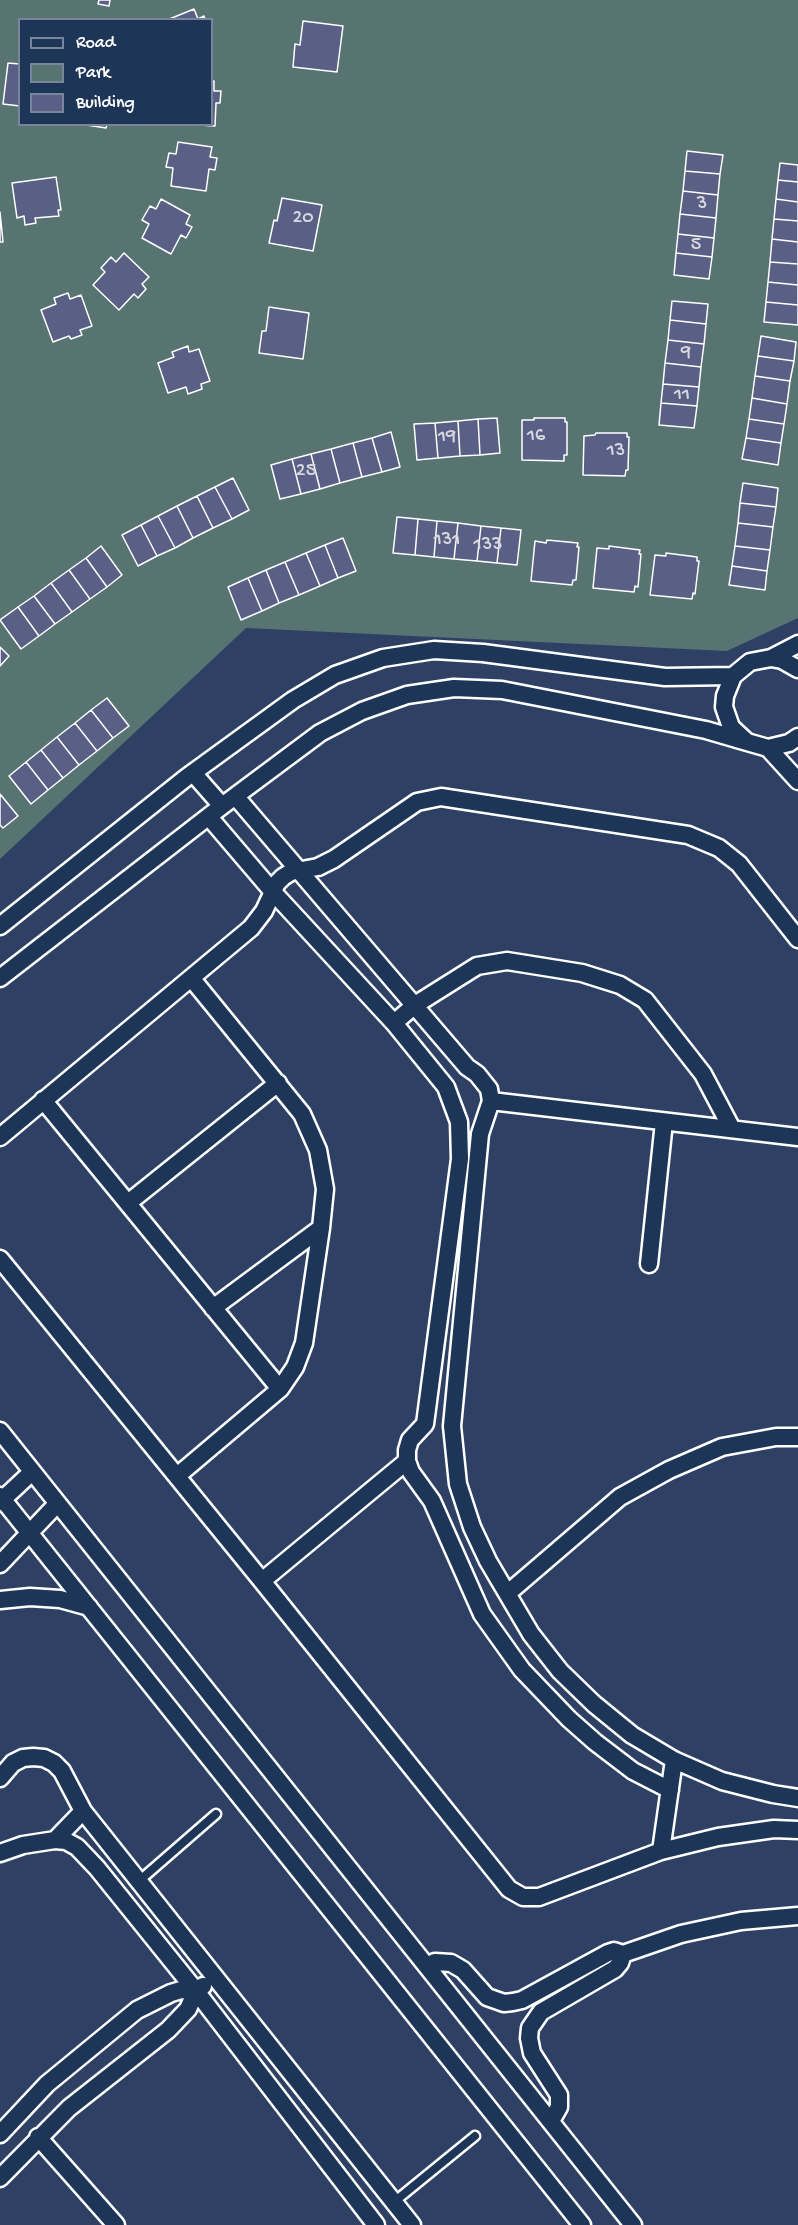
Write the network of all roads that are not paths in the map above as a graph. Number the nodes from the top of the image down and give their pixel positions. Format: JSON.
{"nodes":[{"id":1,"x":798,"y":644,"type":"edge"},
{"id":2,"x":771,"y":658,"type":"junction"},
{"id":3,"x":798,"y":669,"type":"edge"},
{"id":4,"x":733,"y":676,"type":"junction"},
{"id":5,"x":798,"y":737,"type":"edge"},
{"id":6,"x":747,"y":742,"type":"junction"},
{"id":7,"x":768,"y":748,"type":"junction"},
{"id":8,"x":193,"y":773,"type":"junction"},
{"id":9,"x":798,"y":781,"type":"edge"},
{"id":10,"x":222,"y":807,"type":"junction"},
{"id":11,"x":300,"y":870,"type":"junction"},
{"id":12,"x":273,"y":892,"type":"junction"},
{"id":13,"x":0,"y":926,"type":"edge"},
{"id":14,"x":798,"y":939,"type":"edge"},
{"id":15,"x":0,"y":978,"type":"edge"},
{"id":16,"x":192,"y":979,"type":"junction"},
{"id":17,"x":415,"y":1005,"type":"junction"},
{"id":18,"x":394,"y":1023,"type":"junction"},
{"id":19,"x":467,"y":1066,"type":"junction"},
{"id":20,"x":278,"y":1083,"type":"junction"},
{"id":21,"x":446,"y":1087,"type":"junction"},
{"id":22,"x":43,"y":1100,"type":"junction"},
{"id":23,"x":491,"y":1101,"type":"junction"},
{"id":24,"x":664,"y":1122,"type":"junction"},
{"id":25,"x":732,"y":1130,"type":"junction"},
{"id":26,"x":0,"y":1137,"type":"edge"},
{"id":27,"x":798,"y":1137,"type":"edge"},
{"id":28,"x":128,"y":1203,"type":"junction"},
{"id":29,"x":321,"y":1228,"type":"junction"},
{"id":30,"x":0,"y":1259,"type":"edge"},
{"id":31,"x":649,"y":1264,"type":"dead end"},
{"id":32,"x":213,"y":1308,"type":"junction"},
{"id":33,"x":280,"y":1389,"type":"junction"},
{"id":34,"x":425,"y":1424,"type":"junction"},
{"id":35,"x":452,"y":1426,"type":"junction"},
{"id":36,"x":0,"y":1431,"type":"edge"},
{"id":37,"x":798,"y":1437,"type":"edge"},
{"id":38,"x":407,"y":1461,"type":"junction"},
{"id":39,"x":32,"y":1472,"type":"junction"},
{"id":40,"x":177,"y":1476,"type":"junction"},
{"id":41,"x":1,"y":1499,"type":"edge"},
{"id":42,"x":57,"y":1504,"type":"junction"},
{"id":43,"x":29,"y":1533,"type":"junction"},
{"id":44,"x":0,"y":1564,"type":"edge"},
{"id":45,"x":262,"y":1581,"type":"junction"},
{"id":46,"x":508,"y":1593,"type":"junction"},
{"id":47,"x":0,"y":1600,"type":"edge"},
{"id":48,"x":89,"y":1607,"type":"junction"},
{"id":49,"x":674,"y":1760,"type":"junction"},
{"id":50,"x":0,"y":1778,"type":"edge"},
{"id":51,"x":670,"y":1790,"type":"junction"},
{"id":52,"x":798,"y":1798,"type":"edge"},
{"id":53,"x":83,"y":1811,"type":"junction"},
{"id":54,"x":216,"y":1814,"type":"dead end"},
{"id":55,"x":798,"y":1830,"type":"edge"},
{"id":56,"x":55,"y":1840,"type":"junction"},
{"id":57,"x":661,"y":1851,"type":"junction"},
{"id":58,"x":0,"y":1852,"type":"edge"},
{"id":59,"x":139,"y":1881,"type":"junction"},
{"id":60,"x":798,"y":1916,"type":"edge"},
{"id":61,"x":623,"y":1954,"type":"junction"},
{"id":62,"x":427,"y":1966,"type":"junction"},
{"id":63,"x":214,"y":1976,"type":"junction"},
{"id":64,"x":196,"y":1991,"type":"junction"},
{"id":65,"x":310,"y":2098,"type":"junction"},
{"id":66,"x":290,"y":2114,"type":"junction"},
{"id":67,"x":551,"y":2121,"type":"junction"},
{"id":68,"x":0,"y":2133,"type":"edge"},
{"id":69,"x":475,"y":2136,"type":"dead end"},
{"id":70,"x":38,"y":2137,"type":"junction"},
{"id":71,"x":0,"y":2178,"type":"edge"},
{"id":72,"x":394,"y":2202,"type":"junction"},
{"id":73,"x":116,"y":2225,"type":"edge"},
{"id":74,"x":376,"y":2225,"type":"edge"},
{"id":75,"x":412,"y":2225,"type":"edge"},
{"id":76,"x":582,"y":2225,"type":"edge"},
{"id":77,"x":633,"y":2225,"type":"edge"}],
"edges":[{"from":1,"to":2,"type":"street"},
{"from":2,"to":3,"type":"street"},
{"from":2,"to":4,"type":"street"},
{"from":4,"to":6,"type":"street"},
{"from":4,"to":8,"type":"street"},
{"from":5,"to":7,"type":"street"},
{"from":6,"to":7,"type":"street"},
{"from":6,"to":10,"type":"street"},
{"from":7,"to":9,"type":"street"},
{"from":8,"to":10,"type":"street"},
{"from":8,"to":13,"type":"street"},
{"from":10,"to":11,"type":"street"},
{"from":10,"to":12,"type":"street"},
{"from":10,"to":15,"type":"street"},
{"from":11,"to":12,"type":"street"},
{"from":11,"to":14,"type":"street"},
{"from":11,"to":17,"type":"street"},
{"from":12,"to":16,"type":"street"},
{"from":12,"to":18,"type":"street"},
{"from":16,"to":20,"type":"street"},
{"from":16,"to":22,"type":"street"},
{"from":17,"to":18,"type":"street"},
{"from":17,"to":19,"type":"street"},
{"from":17,"to":25,"type":"street"},
{"from":18,"to":21,"type":"street"},
{"from":19,"to":21,"type":"street"},
{"from":19,"to":23,"type":"street"},
{"from":20,"to":28,"type":"street"},
{"from":20,"to":29,"type":"street"},
{"from":21,"to":34,"type":"street"},
{"from":22,"to":26,"type":"street"},
{"from":22,"to":28,"type":"street"},
{"from":23,"to":24,"type":"street"},
{"from":23,"to":35,"type":"street"},
{"from":24,"to":25,"type":"street"},
{"from":24,"to":31,"type":"street"},
{"from":25,"to":27,"type":"street"},
{"from":28,"to":32,"type":"street"},
{"from":29,"to":32,"type":"street"},
{"from":29,"to":33,"type":"street"},
{"from":30,"to":40,"type":"street"},
{"from":32,"to":33,"type":"street"},
{"from":33,"to":40,"type":"street"},
{"from":34,"to":35,"type":"street"},
{"from":34,"to":38,"type":"street"},
{"from":35,"to":46,"type":"street"},
{"from":36,"to":39,"type":"street"},
{"from":37,"to":46,"type":"street"},
{"from":38,"to":45,"type":"street"},
{"from":38,"to":51,"type":"street"},
{"from":39,"to":41,"type":"street"},
{"from":39,"to":42,"type":"street"},
{"from":40,"to":45,"type":"street"},
{"from":41,"to":43,"type":"street"},
{"from":42,"to":43,"type":"street"},
{"from":42,"to":62,"type":"street"},
{"from":43,"to":44,"type":"street"},
{"from":43,"to":48,"type":"street"},
{"from":45,"to":57,"type":"street"},
{"from":46,"to":49,"type":"street"},
{"from":47,"to":48,"type":"street"},
{"from":48,"to":76,"type":"street"},
{"from":49,"to":51,"type":"street"},
{"from":49,"to":52,"type":"street"},
{"from":50,"to":53,"type":"street"},
{"from":51,"to":57,"type":"street"},
{"from":53,"to":56,"type":"street"},
{"from":53,"to":59,"type":"street"},
{"from":54,"to":59,"type":"lane"},
{"from":55,"to":57,"type":"street"},
{"from":56,"to":58,"type":"street"},
{"from":56,"to":64,"type":"street"},
{"from":59,"to":63,"type":"street"},
{"from":60,"to":61,"type":"street"},
{"from":61,"to":62,"type":"street"},
{"from":61,"to":67,"type":"street"},
{"from":62,"to":67,"type":"street"},
{"from":63,"to":64,"type":"street"},
{"from":63,"to":65,"type":"street"},
{"from":64,"to":66,"type":"street"},
{"from":64,"to":68,"type":"street"},
{"from":64,"to":70,"type":"street"},
{"from":65,"to":66,"type":"street"},
{"from":65,"to":72,"type":"street"},
{"from":66,"to":74,"type":"street"},
{"from":67,"to":77,"type":"street"},
{"from":69,"to":72,"type":"lane"},
{"from":70,"to":71,"type":"street"},
{"from":70,"to":73,"type":"street"},
{"from":72,"to":75,"type":"street"}]}
